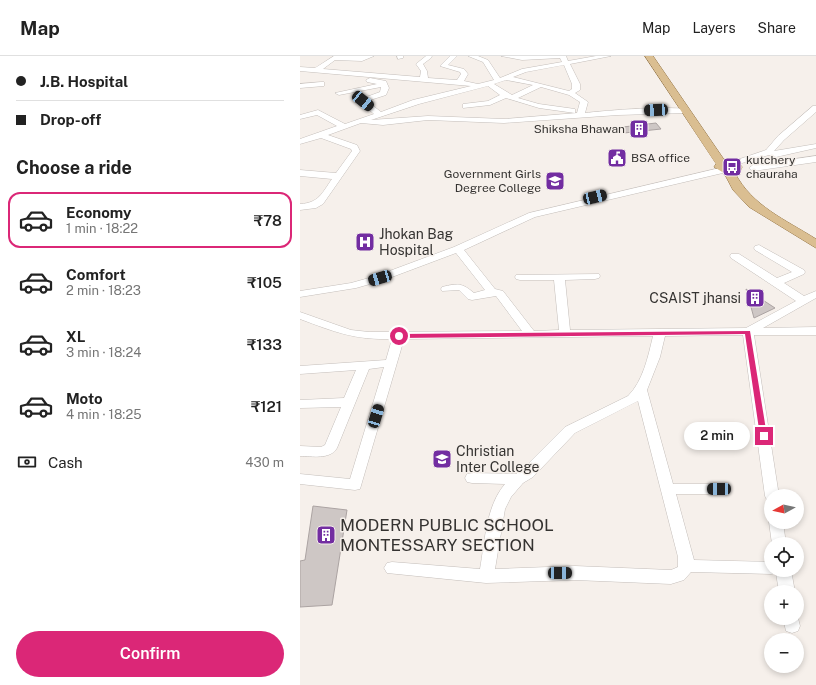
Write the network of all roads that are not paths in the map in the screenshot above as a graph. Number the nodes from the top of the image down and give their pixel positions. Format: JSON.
{"nodes":[{"id":1,"x":371,"y":56,"type":"edge"},
{"id":2,"x":454,"y":56,"type":"edge"},
{"id":3,"x":475,"y":56,"type":"edge"},
{"id":4,"x":608,"y":56,"type":"edge"},
{"id":5,"x":649,"y":56,"type":"edge"},
{"id":6,"x":656,"y":56,"type":"edge"},
{"id":7,"x":430,"y":57,"type":"dead end"},
{"id":8,"x":499,"y":57,"type":"edge"},
{"id":9,"x":564,"y":58,"type":"edge"},
{"id":10,"x":484,"y":60,"type":"junction"},
{"id":11,"x":301,"y":70,"type":"edge"},
{"id":12,"x":315,"y":71,"type":"junction"},
{"id":13,"x":367,"y":75,"type":"junction"},
{"id":14,"x":540,"y":77,"type":"dead end"},
{"id":15,"x":424,"y":79,"type":"junction"},
{"id":16,"x":501,"y":79,"type":"junction"},
{"id":17,"x":460,"y":82,"type":"junction"},
{"id":18,"x":530,"y":82,"type":"junction"},
{"id":19,"x":321,"y":84,"type":"dead end"},
{"id":20,"x":485,"y":84,"type":"junction"},
{"id":21,"x":384,"y":85,"type":"junction"},
{"id":22,"x":540,"y":85,"type":"junction"},
{"id":23,"x":300,"y":86,"type":"edge"},
{"id":24,"x":562,"y":91,"type":"junction"},
{"id":25,"x":339,"y":93,"type":"dead end"},
{"id":26,"x":380,"y":94,"type":"junction"},
{"id":27,"x":570,"y":94,"type":"junction"},
{"id":28,"x":509,"y":97,"type":"junction"},
{"id":29,"x":534,"y":104,"type":"junction"},
{"id":30,"x":466,"y":106,"type":"dead end"},
{"id":31,"x":401,"y":107,"type":"junction"},
{"id":32,"x":816,"y":108,"type":"edge"},
{"id":33,"x":686,"y":111,"type":"junction"},
{"id":34,"x":581,"y":113,"type":"junction"},
{"id":35,"x":816,"y":113,"type":"edge"},
{"id":36,"x":590,"y":114,"type":"junction"},
{"id":37,"x":380,"y":115,"type":"junction"},
{"id":38,"x":300,"y":117,"type":"edge"},
{"id":39,"x":361,"y":121,"type":"junction"},
{"id":40,"x":344,"y":127,"type":"junction"},
{"id":41,"x":321,"y":135,"type":"junction"},
{"id":42,"x":300,"y":142,"type":"edge"},
{"id":43,"x":816,"y":146,"type":"edge"},
{"id":44,"x":772,"y":153,"type":"junction"},
{"id":45,"x":816,"y":159,"type":"edge"},
{"id":46,"x":728,"y":167,"type":"junction"},
{"id":47,"x":753,"y":168,"type":"dead end"},
{"id":48,"x":300,"y":173,"type":"edge"},
{"id":49,"x":338,"y":176,"type":"junction"},
{"id":50,"x":300,"y":207,"type":"edge"},
{"id":51,"x":816,"y":238,"type":"edge"},
{"id":52,"x":816,"y":244,"type":"edge"},
{"id":53,"x":759,"y":248,"type":"dead end"},
{"id":54,"x":458,"y":249,"type":"junction"},
{"id":55,"x":735,"y":256,"type":"dead end"},
{"id":56,"x":559,"y":276,"type":"junction"},
{"id":57,"x":595,"y":276,"type":"dead end"},
{"id":58,"x":520,"y":277,"type":"dead end"},
{"id":59,"x":775,"y":283,"type":"junction"},
{"id":60,"x":446,"y":289,"type":"dead end"},
{"id":61,"x":300,"y":290,"type":"edge"},
{"id":62,"x":492,"y":292,"type":"junction"},
{"id":63,"x":300,"y":294,"type":"edge"},
{"id":64,"x":816,"y":294,"type":"edge"},
{"id":65,"x":804,"y":301,"type":"junction"},
{"id":66,"x":300,"y":315,"type":"edge"},
{"id":67,"x":816,"y":331,"type":"edge"},
{"id":68,"x":748,"y":332,"type":"junction"},
{"id":69,"x":660,"y":333,"type":"junction"},
{"id":70,"x":531,"y":334,"type":"junction"},
{"id":71,"x":565,"y":334,"type":"junction"},
{"id":72,"x":399,"y":336,"type":"junction"},
{"id":73,"x":392,"y":363,"type":"junction"},
{"id":74,"x":364,"y":365,"type":"junction"},
{"id":75,"x":300,"y":370,"type":"edge"},
{"id":76,"x":641,"y":390,"type":"junction"},
{"id":77,"x":349,"y":402,"type":"junction"},
{"id":78,"x":300,"y":404,"type":"edge"},
{"id":79,"x":300,"y":451,"type":"edge"},
{"id":80,"x":472,"y":478,"type":"dead end"},
{"id":81,"x":300,"y":479,"type":"edge"},
{"id":82,"x":518,"y":479,"type":"junction"},
{"id":83,"x":668,"y":488,"type":"junction"},
{"id":84,"x":719,"y":489,"type":"dead end"},
{"id":85,"x":771,"y":489,"type":"edge"},
{"id":86,"x":687,"y":566,"type":"junction"},
{"id":87,"x":392,"y":568,"type":"dead end"},
{"id":88,"x":764,"y":568,"type":"edge"},
{"id":89,"x":486,"y":576,"type":"junction"}],
"edges":[{"from":1,"to":12,"type":"street"},
{"from":2,"to":17,"type":"street"},
{"from":3,"to":10,"type":"street"},
{"from":4,"to":9,"type":"street"},
{"from":5,"to":33,"type":"main road"},
{"from":6,"to":46,"type":"main road"},
{"from":7,"to":15,"type":"street"},
{"from":8,"to":9,"type":"street"},
{"from":8,"to":10,"type":"street"},
{"from":9,"to":16,"type":"street"},
{"from":9,"to":27,"type":"street"},
{"from":10,"to":16,"type":"street"},
{"from":11,"to":12,"type":"street"},
{"from":12,"to":13,"type":"street"},
{"from":13,"to":15,"type":"street"},
{"from":13,"to":21,"type":"street"},
{"from":14,"to":18,"type":"street"},
{"from":15,"to":17,"type":"street"},
{"from":16,"to":18,"type":"street"},
{"from":16,"to":20,"type":"street"},
{"from":17,"to":20,"type":"street"},
{"from":18,"to":22,"type":"street"},
{"from":19,"to":23,"type":"street"},
{"from":20,"to":28,"type":"street"},
{"from":20,"to":31,"type":"street"},
{"from":21,"to":25,"type":"street"},
{"from":21,"to":26,"type":"street"},
{"from":22,"to":24,"type":"street"},
{"from":22,"to":28,"type":"street"},
{"from":24,"to":27,"type":"street"},
{"from":24,"to":29,"type":"street"},
{"from":26,"to":31,"type":"street"},
{"from":26,"to":37,"type":"street"},
{"from":27,"to":34,"type":"street"},
{"from":28,"to":29,"type":"street"},
{"from":28,"to":30,"type":"street"},
{"from":29,"to":34,"type":"street"},
{"from":31,"to":37,"type":"street"},
{"from":32,"to":44,"type":"street"},
{"from":33,"to":36,"type":"street"},
{"from":33,"to":46,"type":"main road"},
{"from":34,"to":36,"type":"street"},
{"from":35,"to":44,"type":"street"},
{"from":36,"to":39,"type":"street"},
{"from":37,"to":39,"type":"street"},
{"from":38,"to":40,"type":"street"},
{"from":39,"to":40,"type":"street"},
{"from":40,"to":41,"type":"street"},
{"from":41,"to":42,"type":"street"},
{"from":41,"to":49,"type":"street"},
{"from":43,"to":44,"type":"street"},
{"from":44,"to":46,"type":"street"},
{"from":45,"to":47,"type":"street"},
{"from":46,"to":51,"type":"main road"},
{"from":46,"to":52,"type":"main road"},
{"from":46,"to":54,"type":"street"},
{"from":46,"to":61,"type":"street"},
{"from":48,"to":49,"type":"street"},
{"from":49,"to":50,"type":"street"},
{"from":53,"to":59,"type":"street"},
{"from":54,"to":62,"type":"street"},
{"from":54,"to":63,"type":"street"},
{"from":55,"to":59,"type":"street"},
{"from":56,"to":57,"type":"street"},
{"from":56,"to":58,"type":"street"},
{"from":56,"to":71,"type":"street"},
{"from":59,"to":65,"type":"street"},
{"from":60,"to":62,"type":"street"},
{"from":62,"to":70,"type":"street"},
{"from":64,"to":65,"type":"street"},
{"from":65,"to":68,"type":"street"},
{"from":66,"to":72,"type":"street"},
{"from":67,"to":68,"type":"street"},
{"from":68,"to":69,"type":"street"},
{"from":68,"to":85,"type":"street"},
{"from":69,"to":71,"type":"street"},
{"from":69,"to":76,"type":"street"},
{"from":70,"to":71,"type":"street"},
{"from":70,"to":72,"type":"street"},
{"from":72,"to":73,"type":"street"},
{"from":73,"to":74,"type":"street"},
{"from":73,"to":81,"type":"street"},
{"from":74,"to":75,"type":"street"},
{"from":74,"to":77,"type":"street"},
{"from":76,"to":82,"type":"street"},
{"from":76,"to":83,"type":"street"},
{"from":77,"to":78,"type":"street"},
{"from":77,"to":79,"type":"street"},
{"from":80,"to":82,"type":"street"},
{"from":82,"to":89,"type":"street"},
{"from":83,"to":84,"type":"street"},
{"from":83,"to":86,"type":"street"},
{"from":86,"to":88,"type":"street"},
{"from":86,"to":89,"type":"street"},
{"from":87,"to":89,"type":"street"}]}
